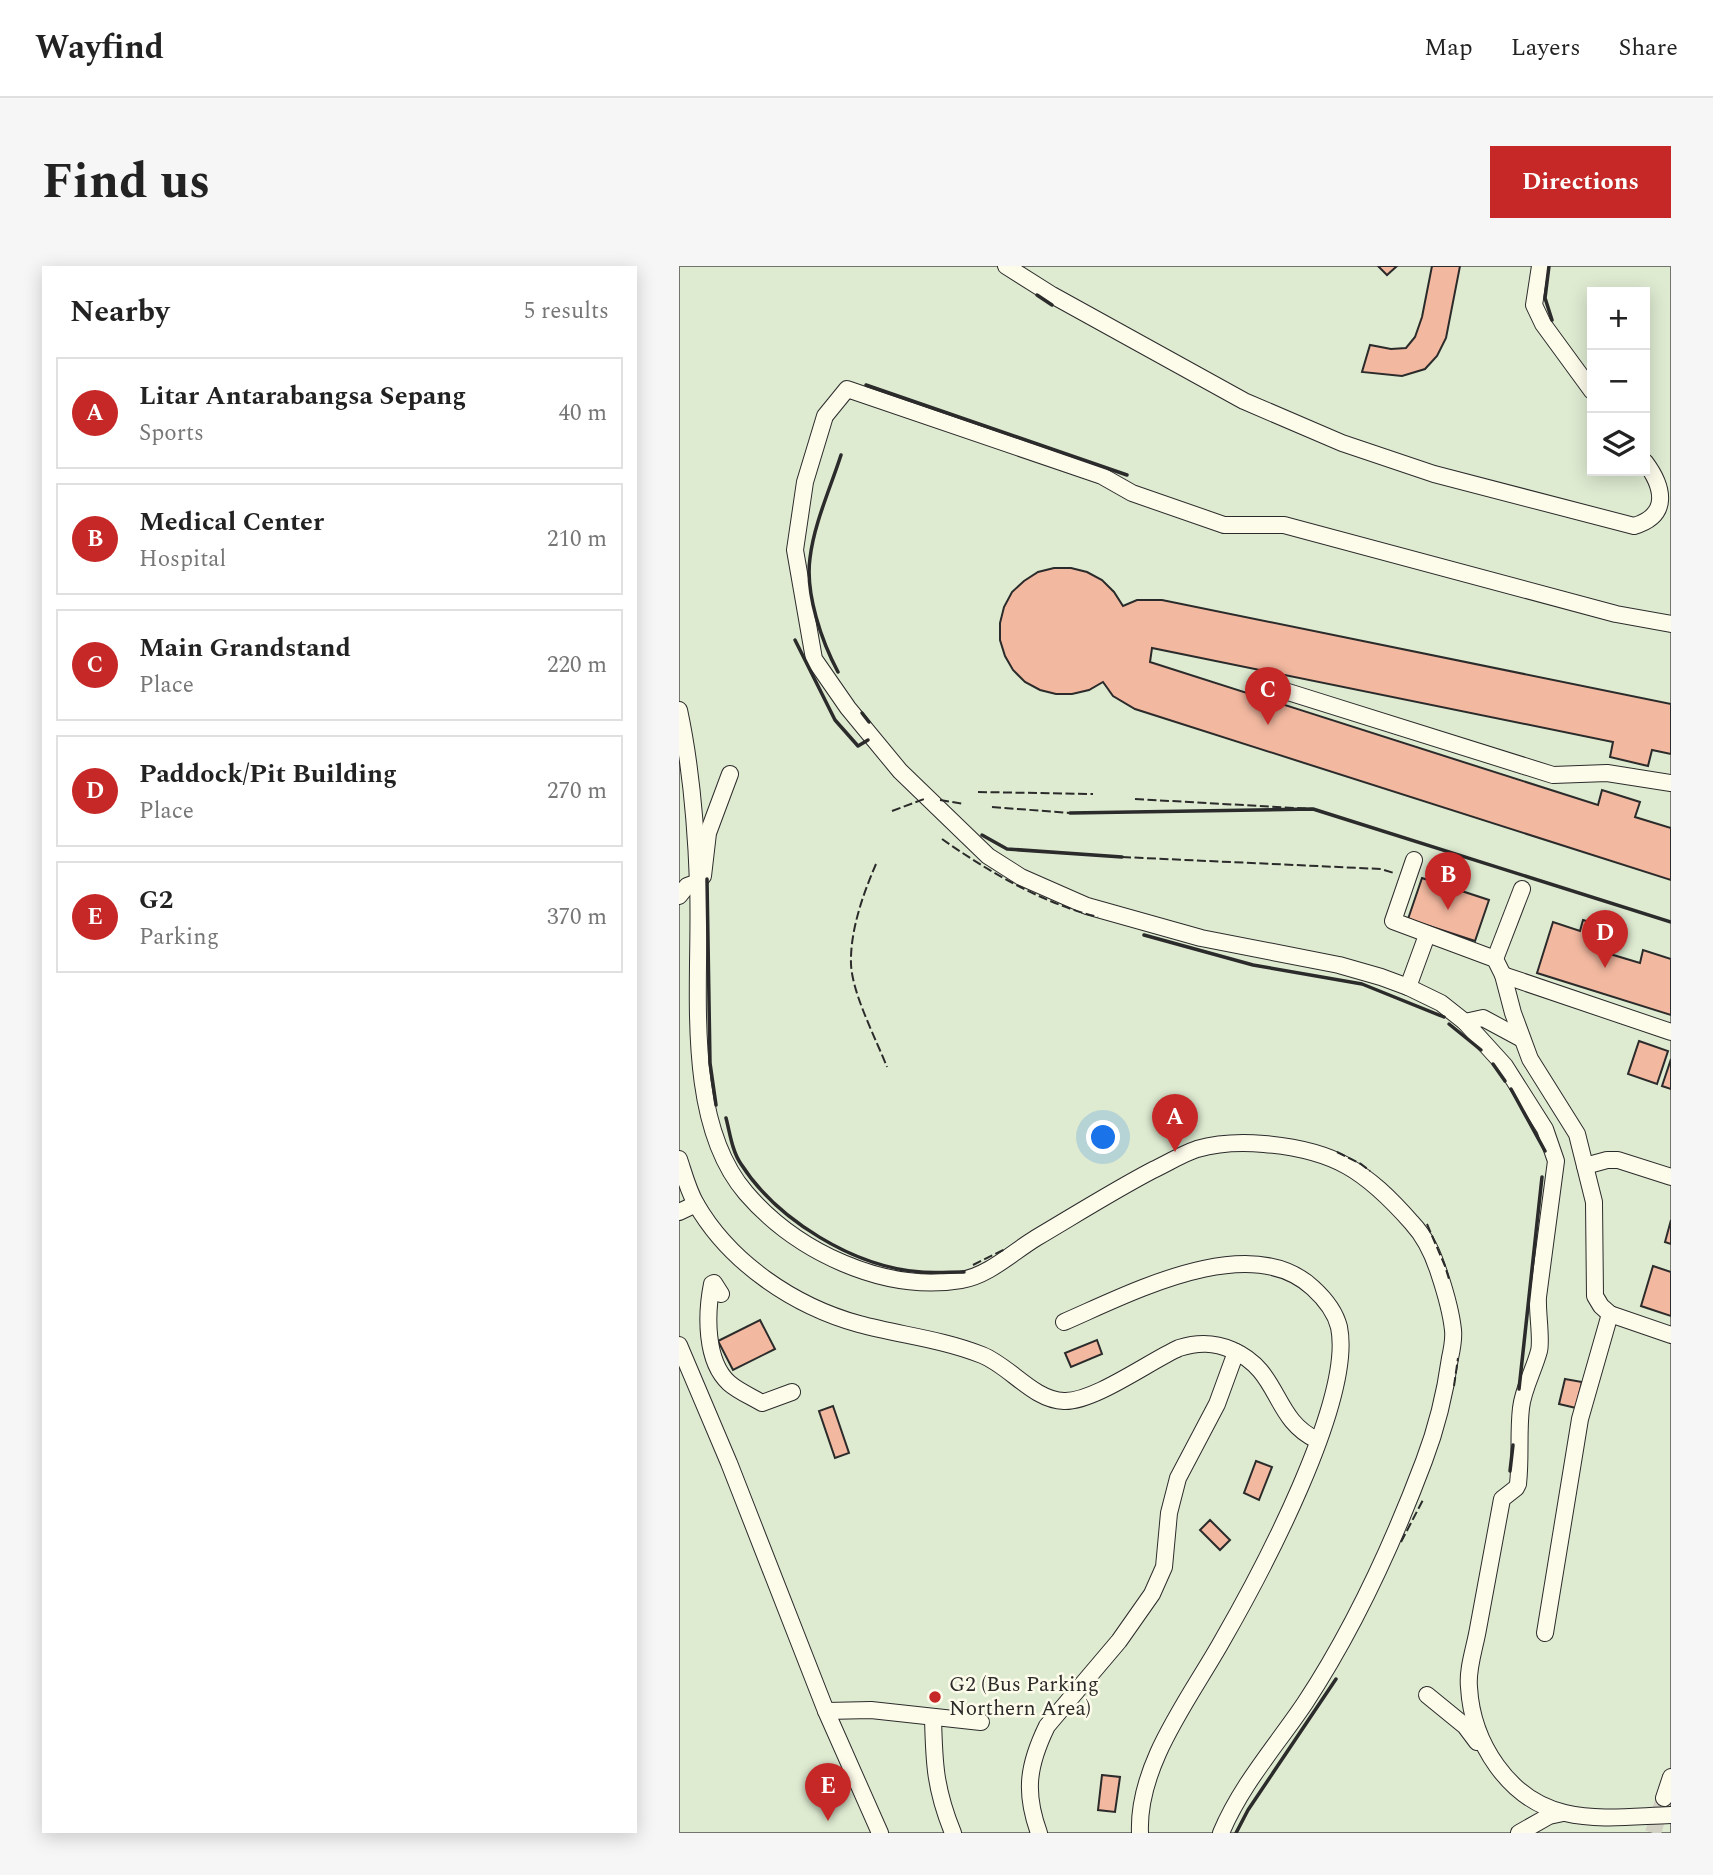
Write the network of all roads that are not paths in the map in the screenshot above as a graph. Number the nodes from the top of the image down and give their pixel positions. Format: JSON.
{"nodes":[{"id":1,"x":1006,"y":266,"type":"edge"},
{"id":2,"x":1540,"y":266,"type":"edge"},
{"id":3,"x":1587,"y":384,"type":"edge"},
{"id":4,"x":1650,"y":469,"type":"edge"},
{"id":5,"x":1671,"y":624,"type":"edge"},
{"id":6,"x":1269,"y":686,"type":"dead end"},
{"id":7,"x":679,"y":710,"type":"edge"},
{"id":8,"x":730,"y":774,"type":"dead end"},
{"id":9,"x":1671,"y":783,"type":"edge"},
{"id":10,"x":1414,"y":860,"type":"dead end"},
{"id":11,"x":698,"y":882,"type":"junction"},
{"id":12,"x":1522,"y":889,"type":"dead end"},
{"id":13,"x":679,"y":896,"type":"edge"},
{"id":14,"x":1427,"y":935,"type":"junction"},
{"id":15,"x":1496,"y":959,"type":"junction"},
{"id":16,"x":1503,"y":975,"type":"junction"},
{"id":17,"x":1408,"y":987,"type":"junction"},
{"id":18,"x":1465,"y":1022,"type":"junction"},
{"id":19,"x":1671,"y":1032,"type":"edge"},
{"id":20,"x":1522,"y":1039,"type":"junction"},
{"id":21,"x":679,"y":1159,"type":"edge"},
{"id":22,"x":1585,"y":1166,"type":"junction"},
{"id":23,"x":1671,"y":1177,"type":"edge"},
{"id":24,"x":696,"y":1204,"type":"junction"},
{"id":25,"x":679,"y":1212,"type":"edge"},
{"id":26,"x":721,"y":1294,"type":"dead end"},
{"id":27,"x":1610,"y":1314,"type":"junction"},
{"id":28,"x":1064,"y":1322,"type":"dead end"},
{"id":29,"x":1671,"y":1335,"type":"edge"},
{"id":30,"x":679,"y":1345,"type":"edge"},
{"id":31,"x":1236,"y":1352,"type":"junction"},
{"id":32,"x":720,"y":1370,"type":"junction"},
{"id":33,"x":694,"y":1381,"type":"junction"},
{"id":34,"x":792,"y":1392,"type":"dead end"},
{"id":35,"x":1317,"y":1440,"type":"junction"},
{"id":36,"x":1546,"y":1624,"type":"dead end"},
{"id":37,"x":1427,"y":1695,"type":"dead end"},
{"id":38,"x":826,"y":1711,"type":"junction"},
{"id":39,"x":933,"y":1717,"type":"junction"},
{"id":40,"x":981,"y":1722,"type":"dead end"},
{"id":41,"x":1486,"y":1752,"type":"junction"},
{"id":42,"x":1671,"y":1777,"type":"edge"},
{"id":43,"x":1664,"y":1798,"type":"dead end"},
{"id":44,"x":1563,"y":1813,"type":"junction"},
{"id":45,"x":1671,"y":1815,"type":"edge"},
{"id":46,"x":875,"y":1832,"type":"edge"},
{"id":47,"x":953,"y":1833,"type":"edge"},
{"id":48,"x":1039,"y":1833,"type":"edge"},
{"id":49,"x":1140,"y":1833,"type":"edge"},
{"id":50,"x":1221,"y":1833,"type":"edge"},
{"id":51,"x":1519,"y":1833,"type":"edge"}],
"edges":[{"from":1,"to":4,"type":"street"},
{"from":2,"to":3,"type":"street"},
{"from":5,"to":17,"type":"street"},
{"from":6,"to":9,"type":"street"},
{"from":7,"to":11,"type":"street"},
{"from":8,"to":11,"type":"street"},
{"from":10,"to":14,"type":"street"},
{"from":11,"to":13,"type":"street"},
{"from":11,"to":50,"type":"street"},
{"from":12,"to":15,"type":"street"},
{"from":14,"to":15,"type":"street"},
{"from":14,"to":17,"type":"street"},
{"from":15,"to":16,"type":"street"},
{"from":16,"to":19,"type":"street"},
{"from":16,"to":20,"type":"street"},
{"from":17,"to":18,"type":"street"},
{"from":18,"to":20,"type":"street"},
{"from":18,"to":41,"type":"street"},
{"from":20,"to":22,"type":"street"},
{"from":21,"to":24,"type":"street"},
{"from":22,"to":23,"type":"street"},
{"from":22,"to":27,"type":"street"},
{"from":24,"to":25,"type":"street"},
{"from":24,"to":31,"type":"street"},
{"from":26,"to":32,"type":"street"},
{"from":27,"to":29,"type":"street"},
{"from":27,"to":36,"type":"street"},
{"from":28,"to":35,"type":"street"},
{"from":30,"to":33,"type":"street"},
{"from":31,"to":35,"type":"street"},
{"from":31,"to":48,"type":"street"},
{"from":32,"to":33,"type":"street"},
{"from":32,"to":34,"type":"street"},
{"from":33,"to":38,"type":"street"},
{"from":35,"to":49,"type":"street"},
{"from":37,"to":41,"type":"street"},
{"from":38,"to":39,"type":"street"},
{"from":38,"to":46,"type":"street"},
{"from":39,"to":40,"type":"street"},
{"from":39,"to":47,"type":"street"},
{"from":41,"to":44,"type":"street"},
{"from":42,"to":43,"type":"street"},
{"from":44,"to":45,"type":"street"},
{"from":44,"to":51,"type":"street"}]}
